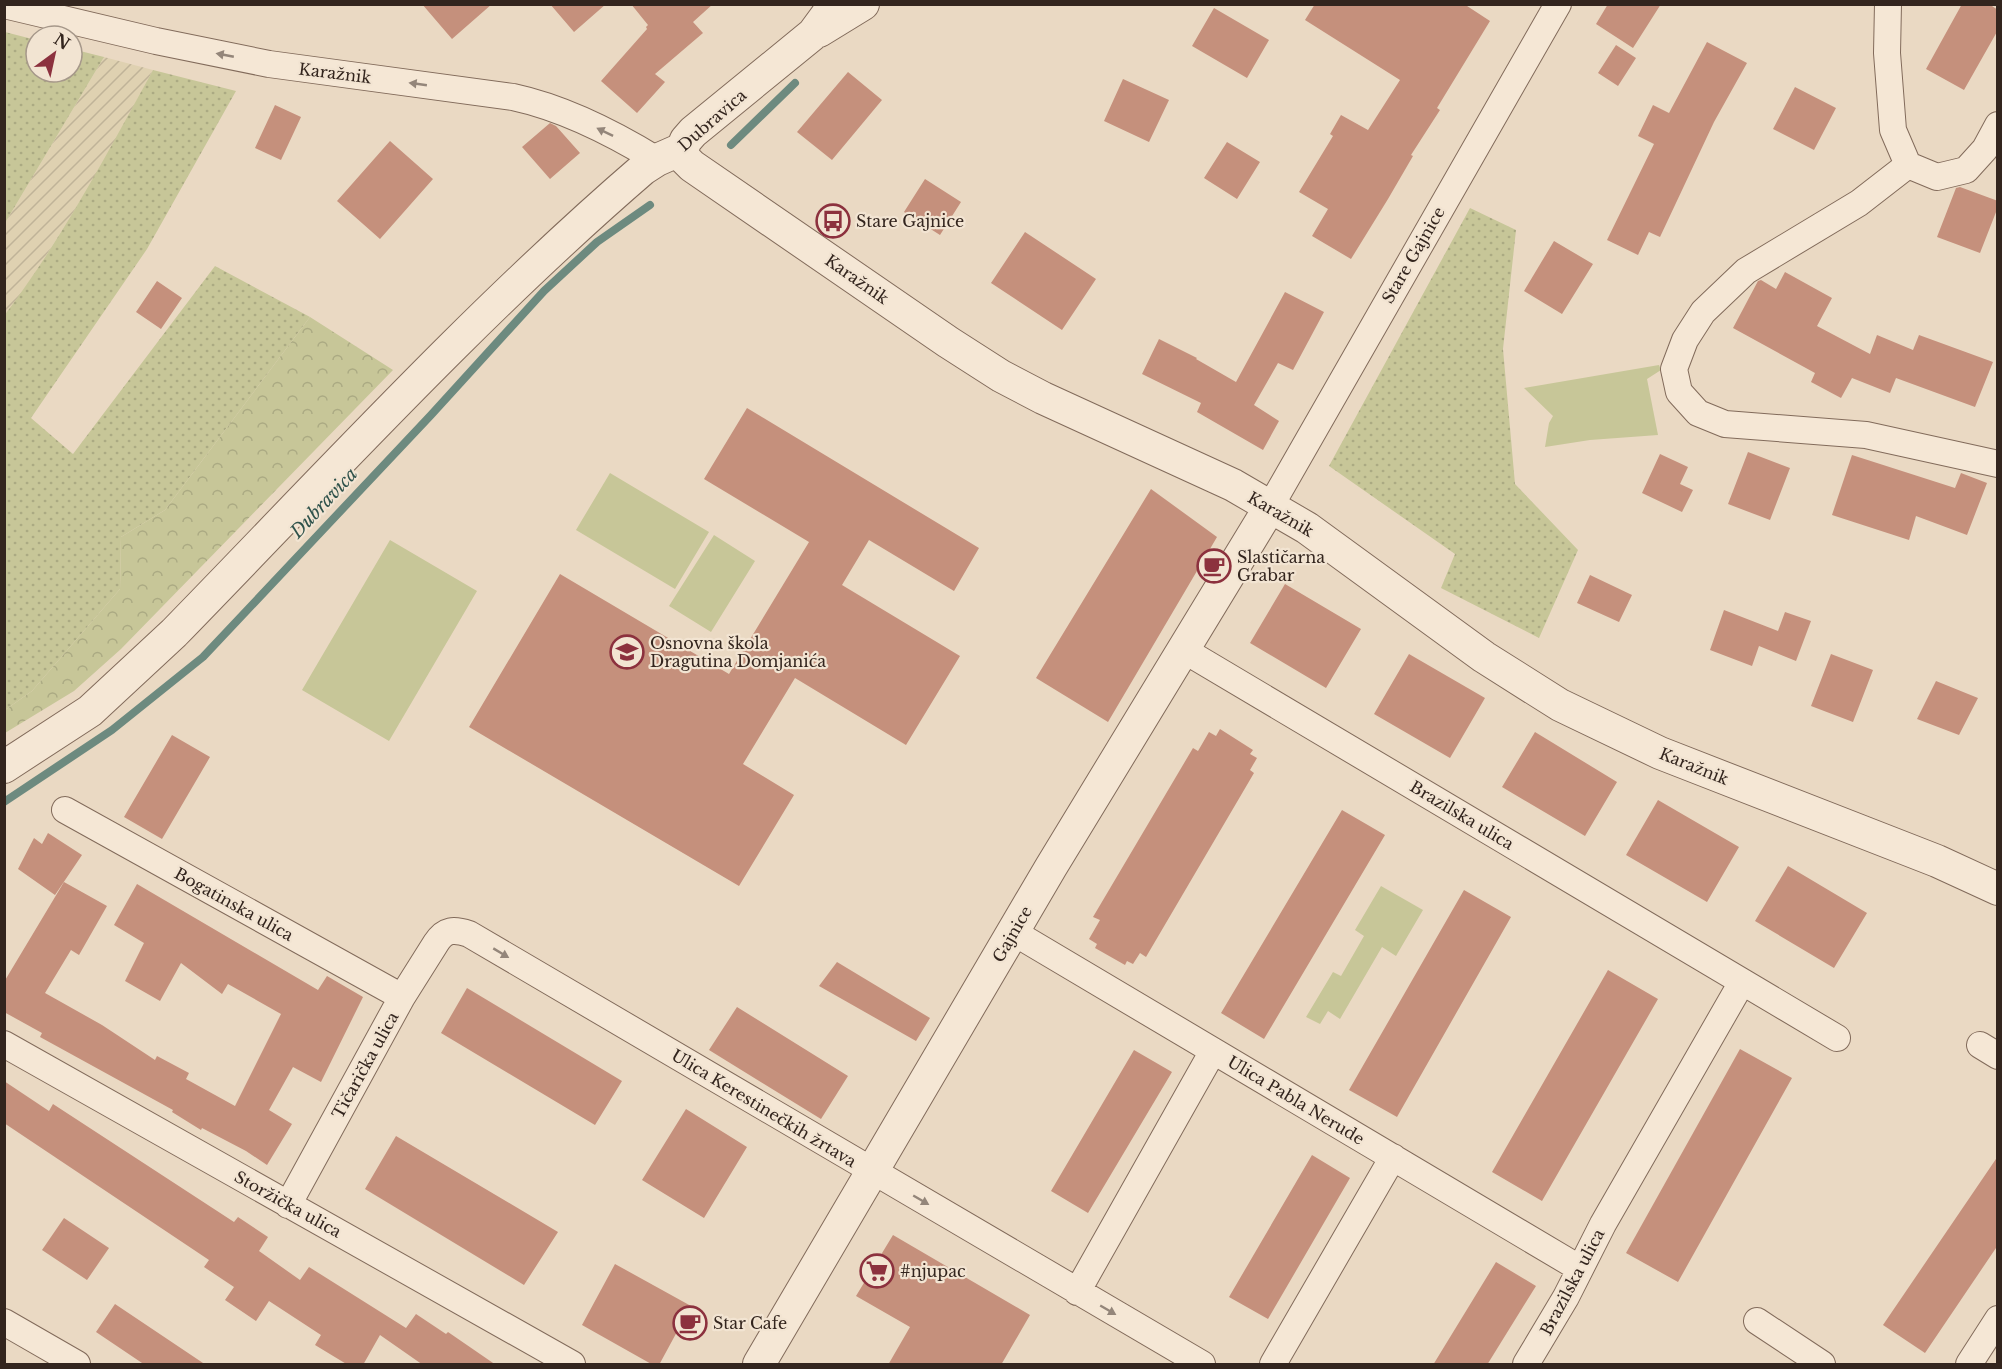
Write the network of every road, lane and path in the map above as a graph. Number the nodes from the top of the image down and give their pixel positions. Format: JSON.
{"nodes":[{"id":1,"x":835,"y":4,"type":"edge"},
{"id":2,"x":863,"y":4,"type":"edge"},
{"id":3,"x":1558,"y":4,"type":"edge"},
{"id":4,"x":1888,"y":4,"type":"edge"},
{"id":5,"x":4,"y":5,"type":"edge"},
{"id":6,"x":813,"y":34,"type":"junction"},
{"id":7,"x":1998,"y":125,"type":"edge"},
{"id":8,"x":669,"y":155,"type":"junction"},
{"id":9,"x":1908,"y":165,"type":"junction"},
{"id":10,"x":1998,"y":464,"type":"edge"},
{"id":11,"x":1270,"y":507,"type":"junction"},
{"id":12,"x":1182,"y":649,"type":"junction"},
{"id":13,"x":4,"y":767,"type":"edge"},
{"id":14,"x":65,"y":810,"type":"dead end"},
{"id":15,"x":1998,"y":889,"type":"edge"},
{"id":16,"x":449,"y":930,"type":"joint"},
{"id":17,"x":1013,"y":932,"type":"junction"},
{"id":18,"x":1742,"y":982,"type":"junction"},
{"id":19,"x":402,"y":998,"type":"junction"},
{"id":20,"x":1837,"y":1038,"type":"dead end"},
{"id":21,"x":4,"y":1044,"type":"edge"},
{"id":22,"x":1213,"y":1051,"type":"junction"},
{"id":23,"x":1393,"y":1157,"type":"junction"},
{"id":24,"x":871,"y":1171,"type":"junction"},
{"id":25,"x":288,"y":1205,"type":"junction"},
{"id":26,"x":1579,"y":1268,"type":"junction"},
{"id":27,"x":1077,"y":1292,"type":"junction"},
{"id":28,"x":1998,"y":1319,"type":"edge"},
{"id":29,"x":1757,"y":1321,"type":"dead end"},
{"id":30,"x":4,"y":1322,"type":"edge"},
{"id":31,"x":77,"y":1365,"type":"edge"},
{"id":32,"x":572,"y":1365,"type":"edge"},
{"id":33,"x":759,"y":1365,"type":"edge"},
{"id":34,"x":1202,"y":1365,"type":"edge"},
{"id":35,"x":1273,"y":1365,"type":"edge"},
{"id":36,"x":1526,"y":1365,"type":"edge"},
{"id":37,"x":1821,"y":1365,"type":"edge"},
{"id":38,"x":1969,"y":1365,"type":"edge"}],
"edges":[{"from":1,"to":6,"type":"street","name":"Dubravica"},
{"from":2,"to":6,"type":"street"},
{"from":3,"to":11,"type":"street","name":"Stare Gajnice"},
{"from":4,"to":9,"type":"street"},
{"from":8,"to":5,"type":"street","name":"Karažnik","one_way":true},
{"from":6,"to":8,"type":"street","name":"Dubravica"},
{"from":7,"to":9,"type":"street"},
{"from":8,"to":11,"type":"street","name":"Karažnik"},
{"from":8,"to":13,"type":"street","name":"Dubravica"},
{"from":9,"to":10,"type":"street"},
{"from":11,"to":12,"type":"street","name":"Gajnice"},
{"from":11,"to":15,"type":"street","name":"Karažnik"},
{"from":12,"to":17,"type":"street","name":"Gajnice"},
{"from":12,"to":18,"type":"street","name":"Brazilska ulica"},
{"from":14,"to":19,"type":"street","name":"Bogatinska ulica"},
{"from":16,"to":19,"type":"street","name":"Tičarička ulica"},
{"from":16,"to":24,"type":"street","name":"Ulica Kerestinečkih žrtava","one_way":true},
{"from":17,"to":22,"type":"street","name":"Ulica Pabla Nerude"},
{"from":17,"to":24,"type":"street","name":"Gajnice"},
{"from":18,"to":20,"type":"street","name":"Brazilska ulica"},
{"from":18,"to":26,"type":"street","name":"Brazilska ulica"},
{"from":19,"to":25,"type":"street","name":"Tičarička ulica"},
{"from":21,"to":25,"type":"street","name":"Storžička ulica"},
{"from":22,"to":23,"type":"street","name":"Ulica Pabla Nerude"},
{"from":22,"to":27,"type":"street"},
{"from":23,"to":26,"type":"street","name":"Ulica Pabla Nerude"},
{"from":23,"to":35,"type":"street"},
{"from":24,"to":27,"type":"street","name":"Ulica Kerestinečkih žrtava","one_way":true},
{"from":24,"to":33,"type":"street","name":"Gajnice"},
{"from":25,"to":32,"type":"street","name":"Storžička ulica"},
{"from":26,"to":36,"type":"street","name":"Brazilska ulica"},
{"from":27,"to":34,"type":"street","name":"Ulica Kerestinečkih žrtava","one_way":true},
{"from":28,"to":38,"type":"street"},
{"from":29,"to":37,"type":"street"},
{"from":30,"to":31,"type":"street"}]}
